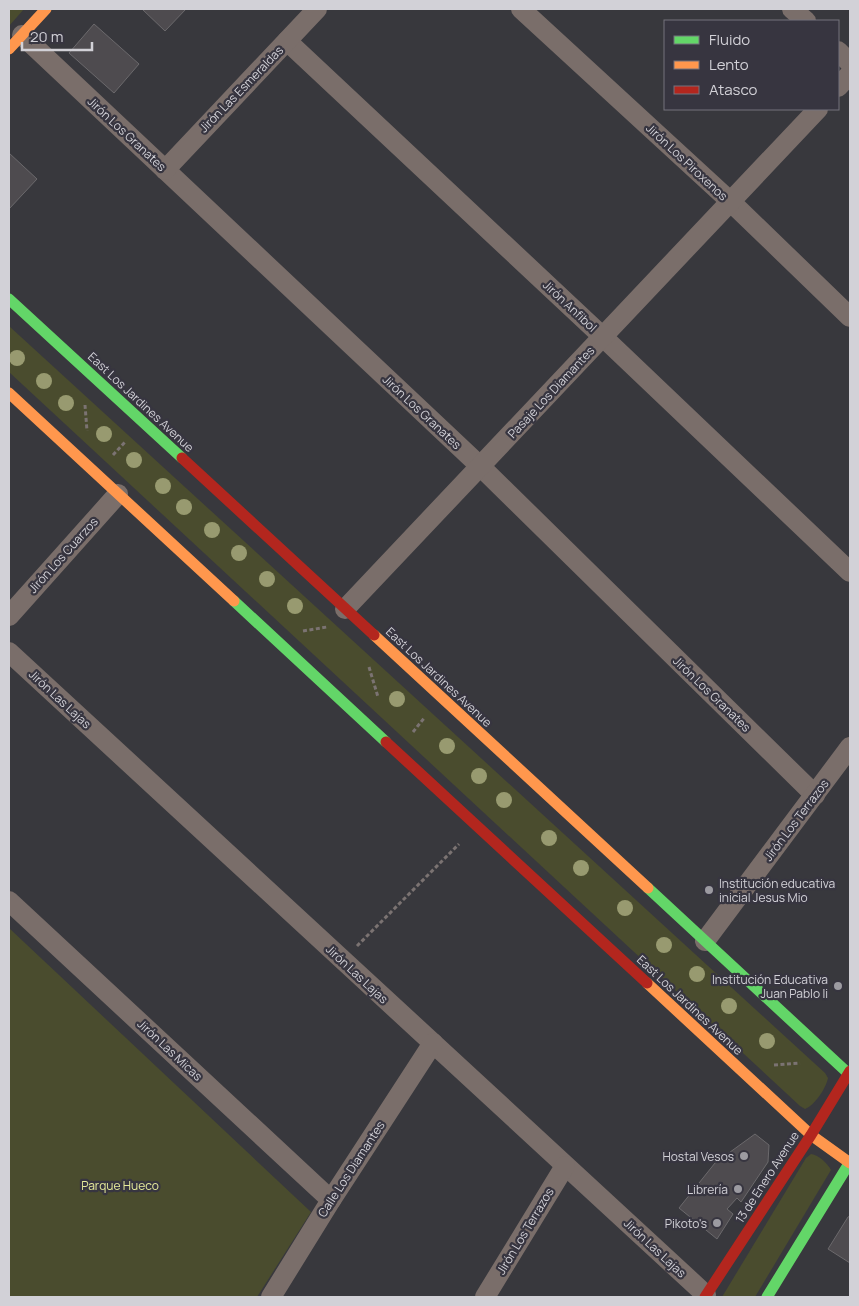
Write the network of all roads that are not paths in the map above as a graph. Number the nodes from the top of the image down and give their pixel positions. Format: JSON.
{"nodes":[{"id":1,"x":46,"y":9,"type":"edge"},
{"id":2,"x":317,"y":9,"type":"edge"},
{"id":3,"x":521,"y":9,"type":"edge"},
{"id":4,"x":792,"y":9,"type":"edge"},
{"id":5,"x":805,"y":20,"type":"edge"},
{"id":6,"x":287,"y":41,"type":"junction"},
{"id":7,"x":15,"y":42,"type":"edge"},
{"id":8,"x":839,"y":52,"type":"edge"},
{"id":9,"x":850,"y":63,"type":"edge"},
{"id":10,"x":850,"y":74,"type":"edge"},
{"id":11,"x":839,"y":86,"type":"edge"},
{"id":12,"x":817,"y":110,"type":"edge"},
{"id":13,"x":165,"y":170,"type":"junction"},
{"id":14,"x":730,"y":202,"type":"junction"},
{"id":15,"x":9,"y":299,"type":"edge"},
{"id":16,"x":850,"y":317,"type":"edge"},
{"id":17,"x":603,"y":337,"type":"junction"},
{"id":18,"x":9,"y":393,"type":"edge"},
{"id":19,"x":480,"y":466,"type":"junction"},
{"id":20,"x":118,"y":494,"type":"junction"},
{"id":21,"x":850,"y":572,"type":"edge"},
{"id":22,"x":345,"y":609,"type":"junction"},
{"id":23,"x":9,"y":616,"type":"edge"},
{"id":24,"x":9,"y":652,"type":"edge"},
{"id":25,"x":850,"y":747,"type":"edge"},
{"id":26,"x":816,"y":795,"type":"junction"},
{"id":27,"x":9,"y":901,"type":"edge"},
{"id":28,"x":705,"y":941,"type":"junction"},
{"id":29,"x":432,"y":1043,"type":"junction"},
{"id":30,"x":850,"y":1073,"type":"edge"},
{"id":31,"x":811,"y":1135,"type":"junction"},
{"id":32,"x":850,"y":1163,"type":"edge"},
{"id":33,"x":565,"y":1166,"type":"junction"},
{"id":34,"x":331,"y":1200,"type":"junction"},
{"id":35,"x":706,"y":1296,"type":"edge"},
{"id":36,"x":271,"y":1297,"type":"edge"},
{"id":37,"x":485,"y":1297,"type":"edge"},
{"id":38,"x":767,"y":1297,"type":"edge"}],
"edges":[{"from":1,"to":7,"type":"main road"},
{"from":2,"to":6,"type":"street","name":"Jirón Las Esmeraldas"},
{"from":3,"to":14,"type":"street","name":"Jirón Los Piroxenos"},
{"from":4,"to":5,"type":"street"},
{"from":6,"to":13,"type":"street","name":"Jirón Las Esmeraldas"},
{"from":6,"to":17,"type":"street","name":"Jirón Anfibol"},
{"from":7,"to":13,"type":"street","name":"Jirón Los Granates"},
{"from":8,"to":9,"type":"street"},
{"from":10,"to":11,"type":"street"},
{"from":12,"to":14,"type":"street","name":"Pasaje Los Diamantes"},
{"from":13,"to":19,"type":"street","name":"Jirón Los Granates"},
{"from":14,"to":16,"type":"street","name":"Jirón Los Piroxenos"},
{"from":14,"to":17,"type":"street","name":"Pasaje Los Diamantes"},
{"from":15,"to":22,"type":"main road","name":"East Los Jardines Avenue"},
{"from":17,"to":19,"type":"street","name":"Pasaje Los Diamantes"},
{"from":17,"to":21,"type":"street","name":"Jirón Anfibol"},
{"from":18,"to":20,"type":"main road","name":"East Los Jardines Avenue"},
{"from":19,"to":22,"type":"street","name":"Pasaje Los Diamantes"},
{"from":19,"to":26,"type":"street","name":"Jirón Los Granates"},
{"from":20,"to":23,"type":"street","name":"Jirón Los Cuarzos"},
{"from":20,"to":31,"type":"main road","name":"East Los Jardines Avenue"},
{"from":22,"to":28,"type":"main road","name":"East Los Jardines Avenue"},
{"from":24,"to":29,"type":"street","name":"Jirón Las Lajas"},
{"from":25,"to":26,"type":"street","name":"Jirón Los Terrazos"},
{"from":26,"to":28,"type":"street","name":"Jirón Los Terrazos"},
{"from":27,"to":34,"type":"street","name":"Jirón Las Micas"},
{"from":28,"to":30,"type":"main road","name":"East Los Jardines Avenue"},
{"from":29,"to":33,"type":"street","name":"Jirón Las Lajas"},
{"from":29,"to":34,"type":"street","name":"Calle Los Diamantes"},
{"from":30,"to":31,"type":"main road","name":"13 de Enero Avenue"},
{"from":31,"to":32,"type":"main road","name":"East Los Jardines Avenue"},
{"from":31,"to":35,"type":"main road","name":"13 de Enero Avenue"},
{"from":32,"to":38,"type":"main road"},
{"from":33,"to":35,"type":"street","name":"Jirón Las Lajas"},
{"from":33,"to":37,"type":"street","name":"Jirón Los Terrazos"},
{"from":34,"to":36,"type":"street","name":"Calle Los Diamantes"}]}
